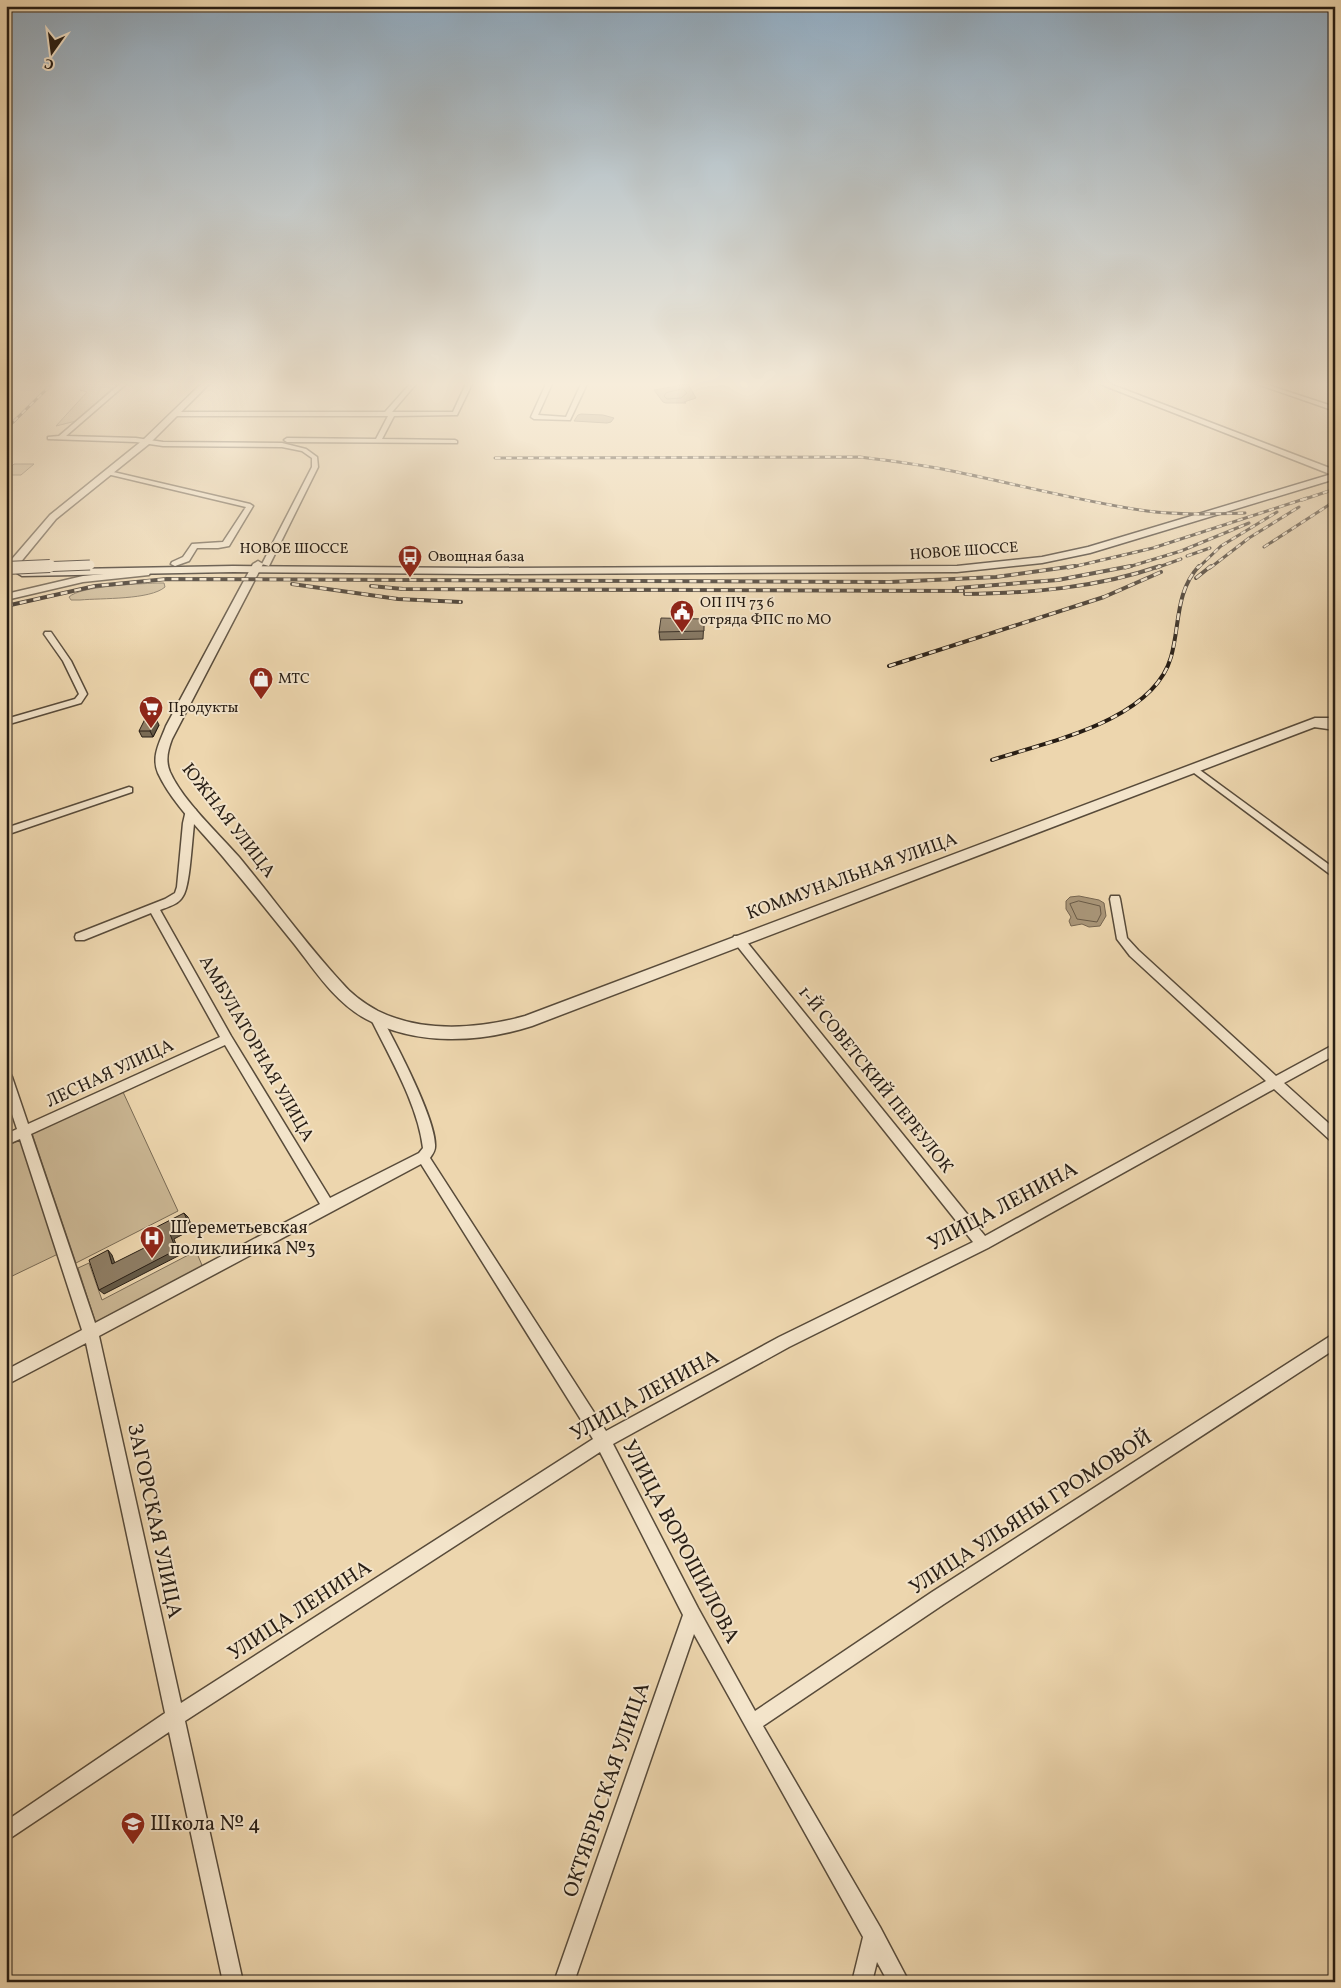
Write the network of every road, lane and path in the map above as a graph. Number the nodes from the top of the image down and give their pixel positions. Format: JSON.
{"nodes":[{"id":1,"x":104,"y":477,"type":"edge"},
{"id":2,"x":125,"y":477,"type":"edge"},
{"id":3,"x":308,"y":477,"type":"edge"},
{"id":4,"x":1326,"y":477,"type":"edge"},
{"id":5,"x":190,"y":564,"type":"junction"},
{"id":6,"x":260,"y":566,"type":"junction"},
{"id":7,"x":6,"y":568,"type":"edge"},
{"id":8,"x":88,"y":568,"type":"junction"},
{"id":9,"x":582,"y":570,"type":"joint"},
{"id":10,"x":6,"y":573,"type":"edge"},
{"id":11,"x":6,"y":597,"type":"edge"},
{"id":12,"x":48,"y":634,"type":"dead end"},
{"id":13,"x":6,"y":722,"type":"edge"},
{"id":14,"x":1335,"y":722,"type":"edge"},
{"id":15,"x":1310,"y":724,"type":"junction"},
{"id":16,"x":1335,"y":727,"type":"edge"},
{"id":17,"x":1192,"y":768,"type":"junction"},
{"id":18,"x":129,"y":790,"type":"dead end"},
{"id":19,"x":191,"y":810,"type":"junction"},
{"id":20,"x":6,"y":832,"type":"edge"},
{"id":21,"x":1335,"y":874,"type":"edge"},
{"id":22,"x":1115,"y":899,"type":"dead end"},
{"id":23,"x":154,"y":909,"type":"junction"},
{"id":24,"x":80,"y":937,"type":"dead end"},
{"id":25,"x":738,"y":940,"type":"junction"},
{"id":26,"x":376,"y":1020,"type":"junction"},
{"id":27,"x":227,"y":1038,"type":"junction"},
{"id":28,"x":1335,"y":1049,"type":"edge"},
{"id":29,"x":6,"y":1077,"type":"edge"},
{"id":30,"x":1276,"y":1081,"type":"junction"},
{"id":31,"x":26,"y":1132,"type":"junction"},
{"id":32,"x":1335,"y":1136,"type":"edge"},
{"id":33,"x":6,"y":1140,"type":"edge"},
{"id":34,"x":423,"y":1157,"type":"junction"},
{"id":35,"x":328,"y":1206,"type":"junction"},
{"id":36,"x":983,"y":1244,"type":"junction"},
{"id":37,"x":91,"y":1334,"type":"junction"},
{"id":38,"x":1335,"y":1340,"type":"edge"},
{"id":39,"x":6,"y":1378,"type":"edge"},
{"id":40,"x":603,"y":1441,"type":"junction"},
{"id":41,"x":692,"y":1614,"type":"junction"},
{"id":42,"x":174,"y":1718,"type":"junction"},
{"id":43,"x":752,"y":1723,"type":"junction"},
{"id":44,"x":6,"y":1832,"type":"edge"},
{"id":45,"x":873,"y":1934,"type":"junction"},
{"id":46,"x":233,"y":1982,"type":"edge"},
{"id":47,"x":564,"y":1982,"type":"edge"},
{"id":48,"x":862,"y":1982,"type":"edge"},
{"id":49,"x":899,"y":1982,"type":"edge"}],
"edges":[{"from":1,"to":10,"type":"street"},
{"from":2,"to":5,"type":"street"},
{"from":3,"to":6,"type":"street"},
{"from":4,"to":9,"type":"main road","name":"НОВОЕ ШОССЕ"},
{"from":5,"to":6,"type":"main road","name":"НОВОЕ ШОССЕ"},
{"from":5,"to":8,"type":"main road","name":"НОВОЕ ШОССЕ"},
{"from":5,"to":8,"type":"main road","name":"НОВОЕ ШОССЕ"},
{"from":5,"to":11,"type":"street"},
{"from":6,"to":9,"type":"main road","name":"НОВОЕ ШОССЕ"},
{"from":6,"to":19,"type":"street","name":"ЮЖНАЯ УЛИЦА"},
{"from":7,"to":8,"type":"main road","name":"НОВОЕ ШОССЕ","bridge":true},
{"from":8,"to":10,"type":"main road","name":"НОВОЕ ШОССЕ"},
{"from":12,"to":13,"type":"street"},
{"from":14,"to":15,"type":"street","name":"КОММУНАЛЬНАЯ УЛИЦА"},
{"from":15,"to":16,"type":"street"},
{"from":15,"to":17,"type":"street","name":"КОММУНАЛЬНАЯ УЛИЦА"},
{"from":17,"to":21,"type":"street"},
{"from":17,"to":25,"type":"street","name":"КОММУНАЛЬНАЯ УЛИЦА"},
{"from":18,"to":20,"type":"street"},
{"from":19,"to":23,"type":"street"},
{"from":19,"to":26,"type":"street","name":"ЮЖНАЯ УЛИЦА"},
{"from":22,"to":30,"type":"street"},
{"from":23,"to":24,"type":"street"},
{"from":23,"to":27,"type":"street","name":"АМБУЛАТОРНАЯ УЛИЦА"},
{"from":25,"to":26,"type":"street","name":"КОММУНАЛЬНАЯ УЛИЦА"},
{"from":25,"to":36,"type":"street","name":"1-Й СОВЕТСКИЙ ПЕРЕУЛОК"},
{"from":26,"to":34,"type":"street"},
{"from":27,"to":31,"type":"street","name":"ЛЕСНАЯ УЛИЦА"},
{"from":27,"to":35,"type":"street","name":"АМБУЛАТОРНАЯ УЛИЦА"},
{"from":28,"to":30,"type":"street","name":"УЛИЦА ЛЕНИНА"},
{"from":29,"to":31,"type":"street","name":"ЗАГОРСКАЯ УЛИЦА"},
{"from":30,"to":32,"type":"street"},
{"from":30,"to":36,"type":"street","name":"УЛИЦА ЛЕНИНА"},
{"from":31,"to":33,"type":"street","name":"ЛЕСНАЯ УЛИЦА"},
{"from":31,"to":37,"type":"street","name":"ЗАГОРСКАЯ УЛИЦА"},
{"from":34,"to":35,"type":"street"},
{"from":34,"to":40,"type":"street","name":"УЛИЦА ВОРОШИЛОВА"},
{"from":35,"to":37,"type":"street"},
{"from":36,"to":40,"type":"street","name":"УЛИЦА ЛЕНИНА"},
{"from":37,"to":39,"type":"street"},
{"from":37,"to":42,"type":"street","name":"ЗАГОРСКАЯ УЛИЦА"},
{"from":38,"to":43,"type":"street","name":"УЛИЦА УЛЬЯНЫ ГРОМОВОЙ"},
{"from":40,"to":41,"type":"street","name":"УЛИЦА ВОРОШИЛОВА"},
{"from":40,"to":42,"type":"street","name":"УЛИЦА ЛЕНИНА"},
{"from":41,"to":43,"type":"street","name":"УЛИЦА ВОРОШИЛОВА"},
{"from":41,"to":47,"type":"street","name":"ОКТЯБРЬСКАЯ УЛИЦА"},
{"from":42,"to":44,"type":"street","name":"УЛИЦА ЛЕНИНА"},
{"from":42,"to":46,"type":"street","name":"ЗАГОРСКАЯ УЛИЦА"},
{"from":43,"to":45,"type":"street","name":"УЛИЦА ВОРОШИЛОВА"},
{"from":45,"to":48,"type":"street"},
{"from":45,"to":49,"type":"street","name":"УЛИЦА ВОРОШИЛОВА"}]}
